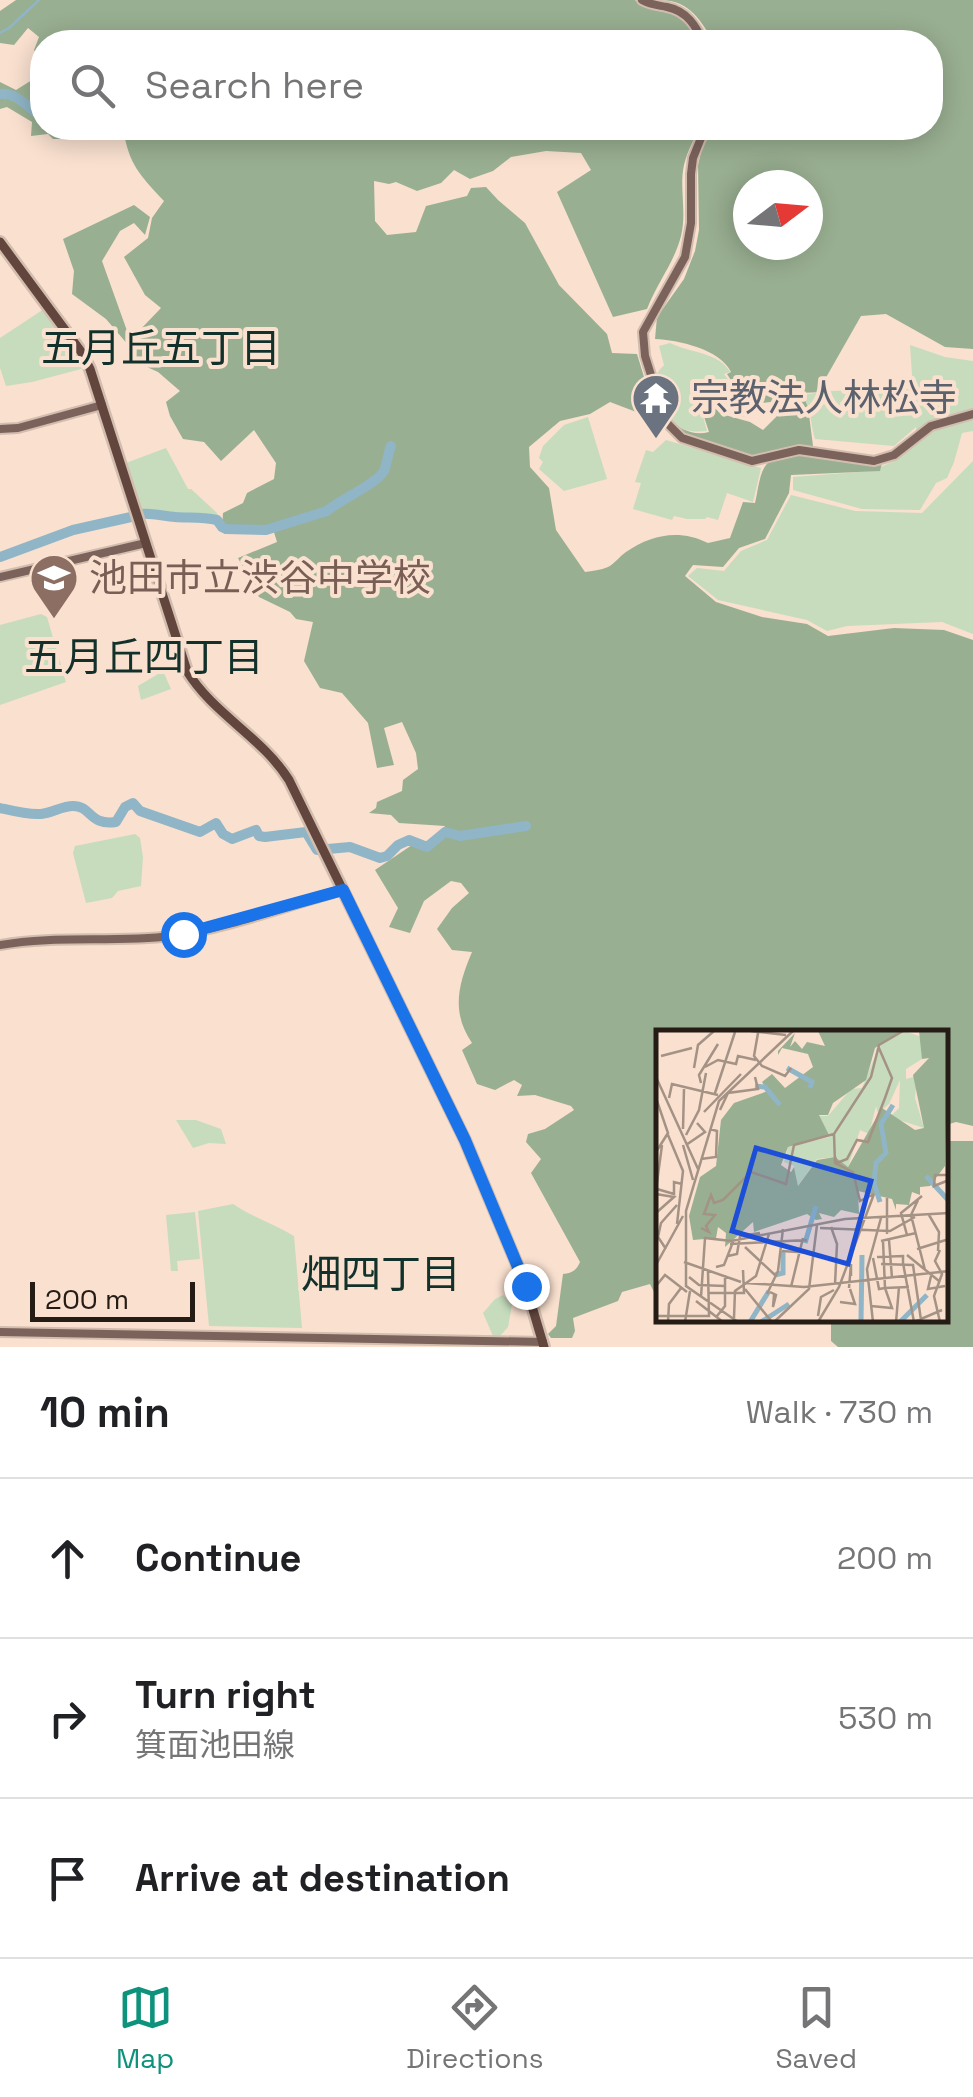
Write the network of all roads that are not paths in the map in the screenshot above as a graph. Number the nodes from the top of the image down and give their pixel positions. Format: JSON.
{"nodes":[{"id":1,"x":642,"y":0,"type":"edge"},
{"id":2,"x":698,"y":30,"type":"edge"},
{"id":3,"x":701,"y":140,"type":"edge"},
{"id":4,"x":0,"y":242,"type":"edge"},
{"id":5,"x":102,"y":405,"type":"junction"},
{"id":6,"x":973,"y":414,"type":"edge"},
{"id":7,"x":0,"y":429,"type":"edge"},
{"id":8,"x":146,"y":543,"type":"junction"},
{"id":9,"x":0,"y":576,"type":"edge"},
{"id":10,"x":343,"y":890,"type":"junction"},
{"id":11,"x":0,"y":945,"type":"edge"},
{"id":12,"x":0,"y":1332,"type":"edge"},
{"id":13,"x":543,"y":1344,"type":"edge"}],
"edges":[{"from":1,"to":2,"type":"street"},
{"from":3,"to":6,"type":"street"},
{"from":4,"to":5,"type":"main road"},
{"from":5,"to":7,"type":"street"},
{"from":5,"to":8,"type":"main road"},
{"from":8,"to":9,"type":"street"},
{"from":8,"to":10,"type":"main road"},
{"from":10,"to":11,"type":"street"},
{"from":10,"to":13,"type":"main road"},
{"from":12,"to":13,"type":"street"}]}
